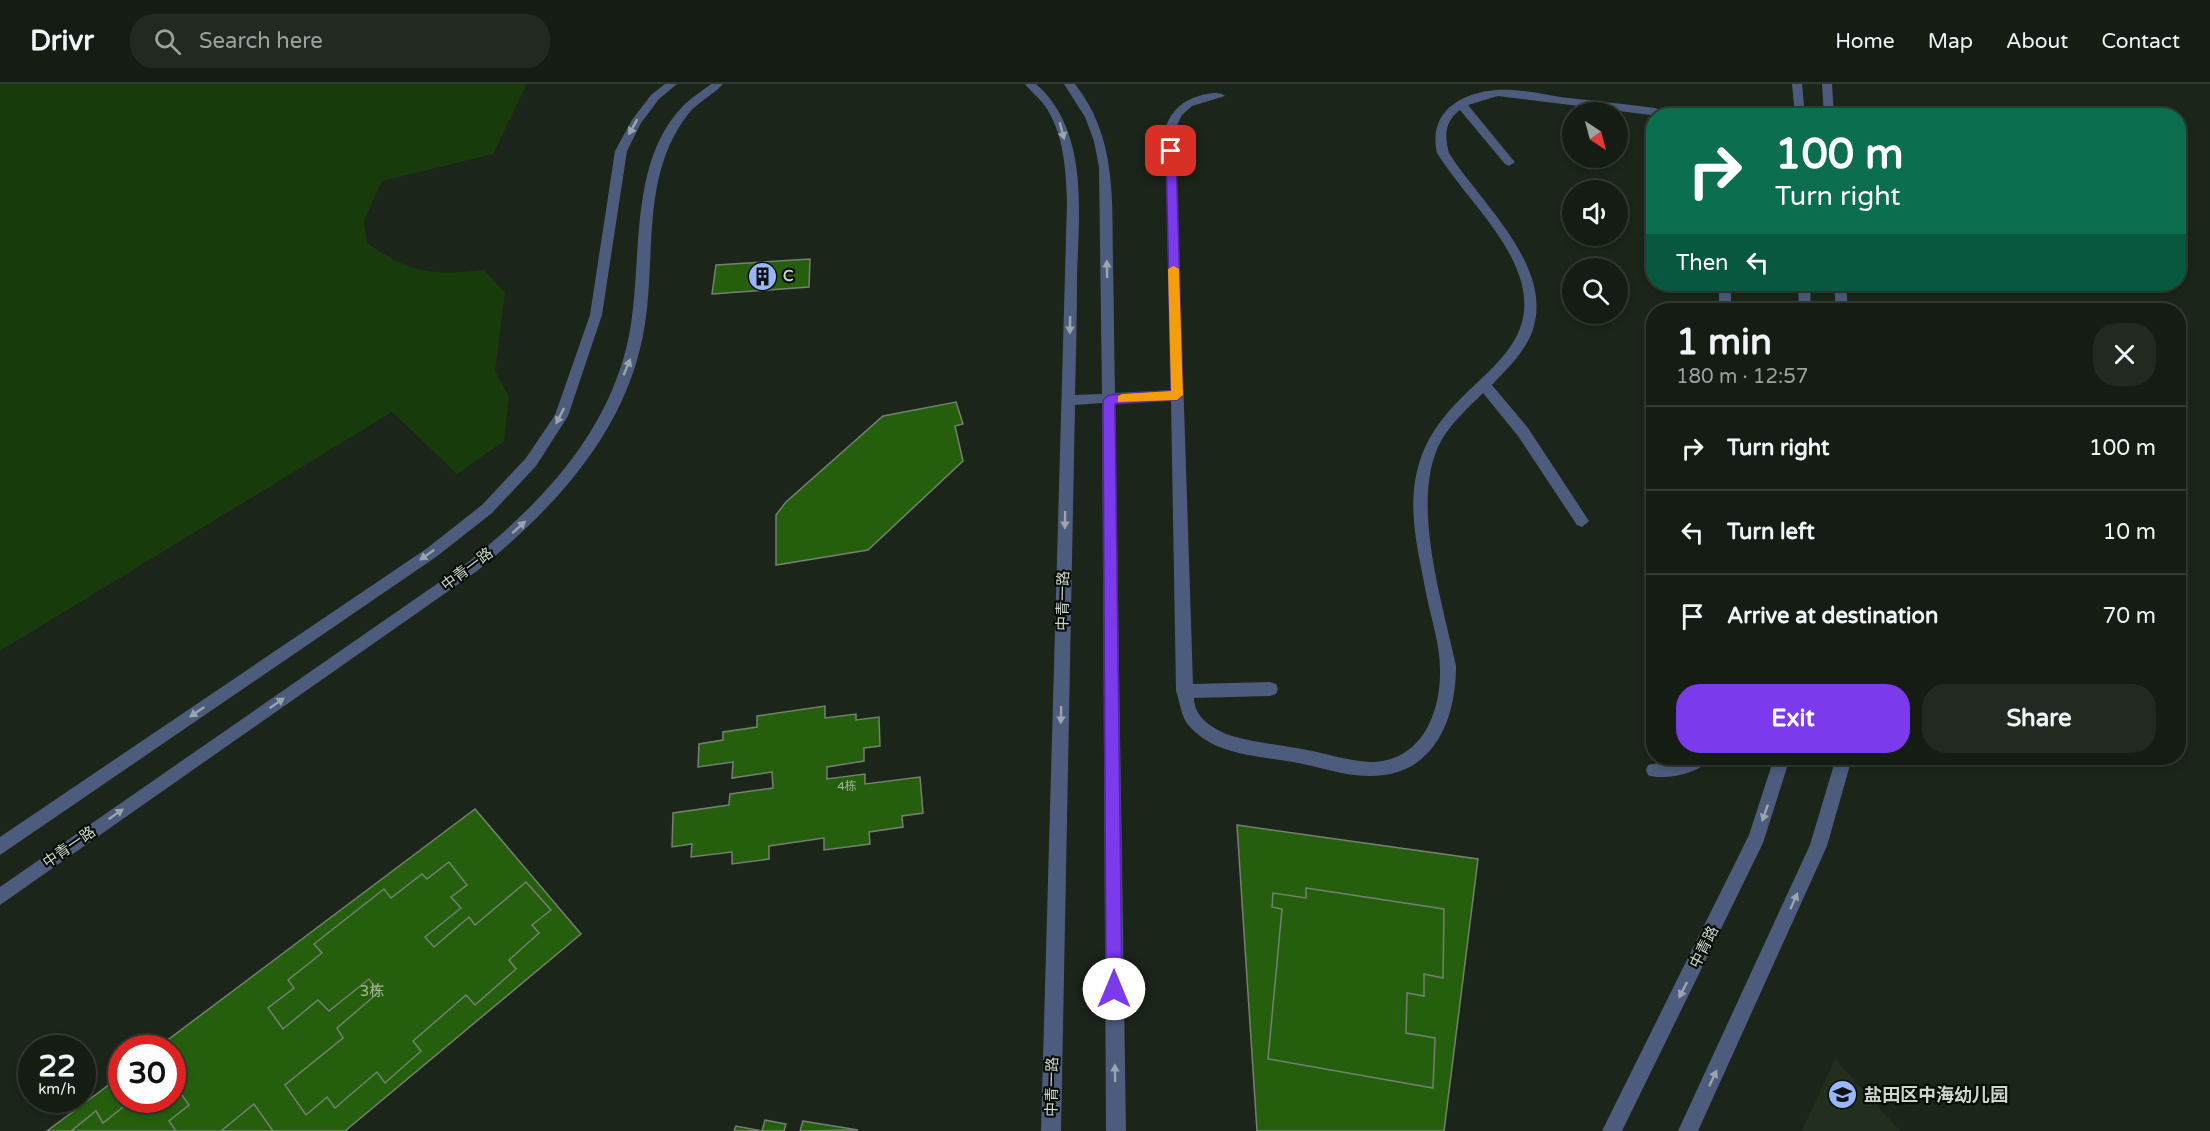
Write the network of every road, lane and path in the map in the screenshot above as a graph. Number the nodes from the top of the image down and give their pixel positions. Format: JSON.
{"nodes":[{"id":1,"x":672,"y":84,"type":"edge"},
{"id":2,"x":718,"y":84,"type":"edge"},
{"id":3,"x":1029,"y":84,"type":"edge"},
{"id":4,"x":1069,"y":84,"type":"edge"},
{"id":5,"x":1797,"y":84,"type":"edge"},
{"id":6,"x":1827,"y":84,"type":"edge"},
{"id":7,"x":1220,"y":96,"type":"dead end"},
{"id":8,"x":1462,"y":105,"type":"junction"},
{"id":9,"x":1799,"y":108,"type":"edge"},
{"id":10,"x":1828,"y":108,"type":"edge"},
{"id":11,"x":1646,"y":110,"type":"edge"},
{"id":12,"x":1509,"y":162,"type":"dead end"},
{"id":13,"x":1485,"y":386,"type":"junction"},
{"id":14,"x":1177,"y":395,"type":"junction"},
{"id":15,"x":1068,"y":400,"type":"junction"},
{"id":16,"x":1109,"y":400,"type":"junction"},
{"id":17,"x":1582,"y":521,"type":"dead end"},
{"id":18,"x":1270,"y":689,"type":"dead end"},
{"id":19,"x":1184,"y":691,"type":"junction"},
{"id":20,"x":1690,"y":765,"type":"edge"},
{"id":21,"x":1780,"y":765,"type":"edge"},
{"id":22,"x":1842,"y":765,"type":"edge"},
{"id":23,"x":1654,"y":770,"type":"dead end"},
{"id":24,"x":0,"y":847,"type":"edge"},
{"id":25,"x":0,"y":897,"type":"edge"},
{"id":26,"x":1051,"y":1131,"type":"edge"},
{"id":27,"x":1116,"y":1131,"type":"edge"},
{"id":28,"x":1612,"y":1131,"type":"edge"},
{"id":29,"x":1688,"y":1131,"type":"edge"}],
"edges":[{"from":1,"to":24,"type":"street","one_way":true},
{"from":25,"to":2,"type":"street","name":"中青一路","one_way":true},
{"from":3,"to":15,"type":"street","name":"中青一路","one_way":true},
{"from":16,"to":4,"type":"street","one_way":true},
{"from":5,"to":9,"type":"street"},
{"from":6,"to":10,"type":"street"},
{"from":7,"to":14,"type":"street"},
{"from":8,"to":11,"type":"street"},
{"from":8,"to":12,"type":"street"},
{"from":8,"to":13,"type":"street"},
{"from":13,"to":17,"type":"street"},
{"from":13,"to":19,"type":"street"},
{"from":14,"to":16,"type":"street"},
{"from":14,"to":19,"type":"street"},
{"from":15,"to":16,"type":"street"},
{"from":15,"to":26,"type":"street","name":"中青一路","one_way":true},
{"from":27,"to":16,"type":"street","one_way":true},
{"from":18,"to":19,"type":"street"},
{"from":20,"to":23,"type":"street"},
{"from":21,"to":28,"type":"street","name":"中青路","one_way":true},
{"from":29,"to":22,"type":"street","one_way":true}]}
